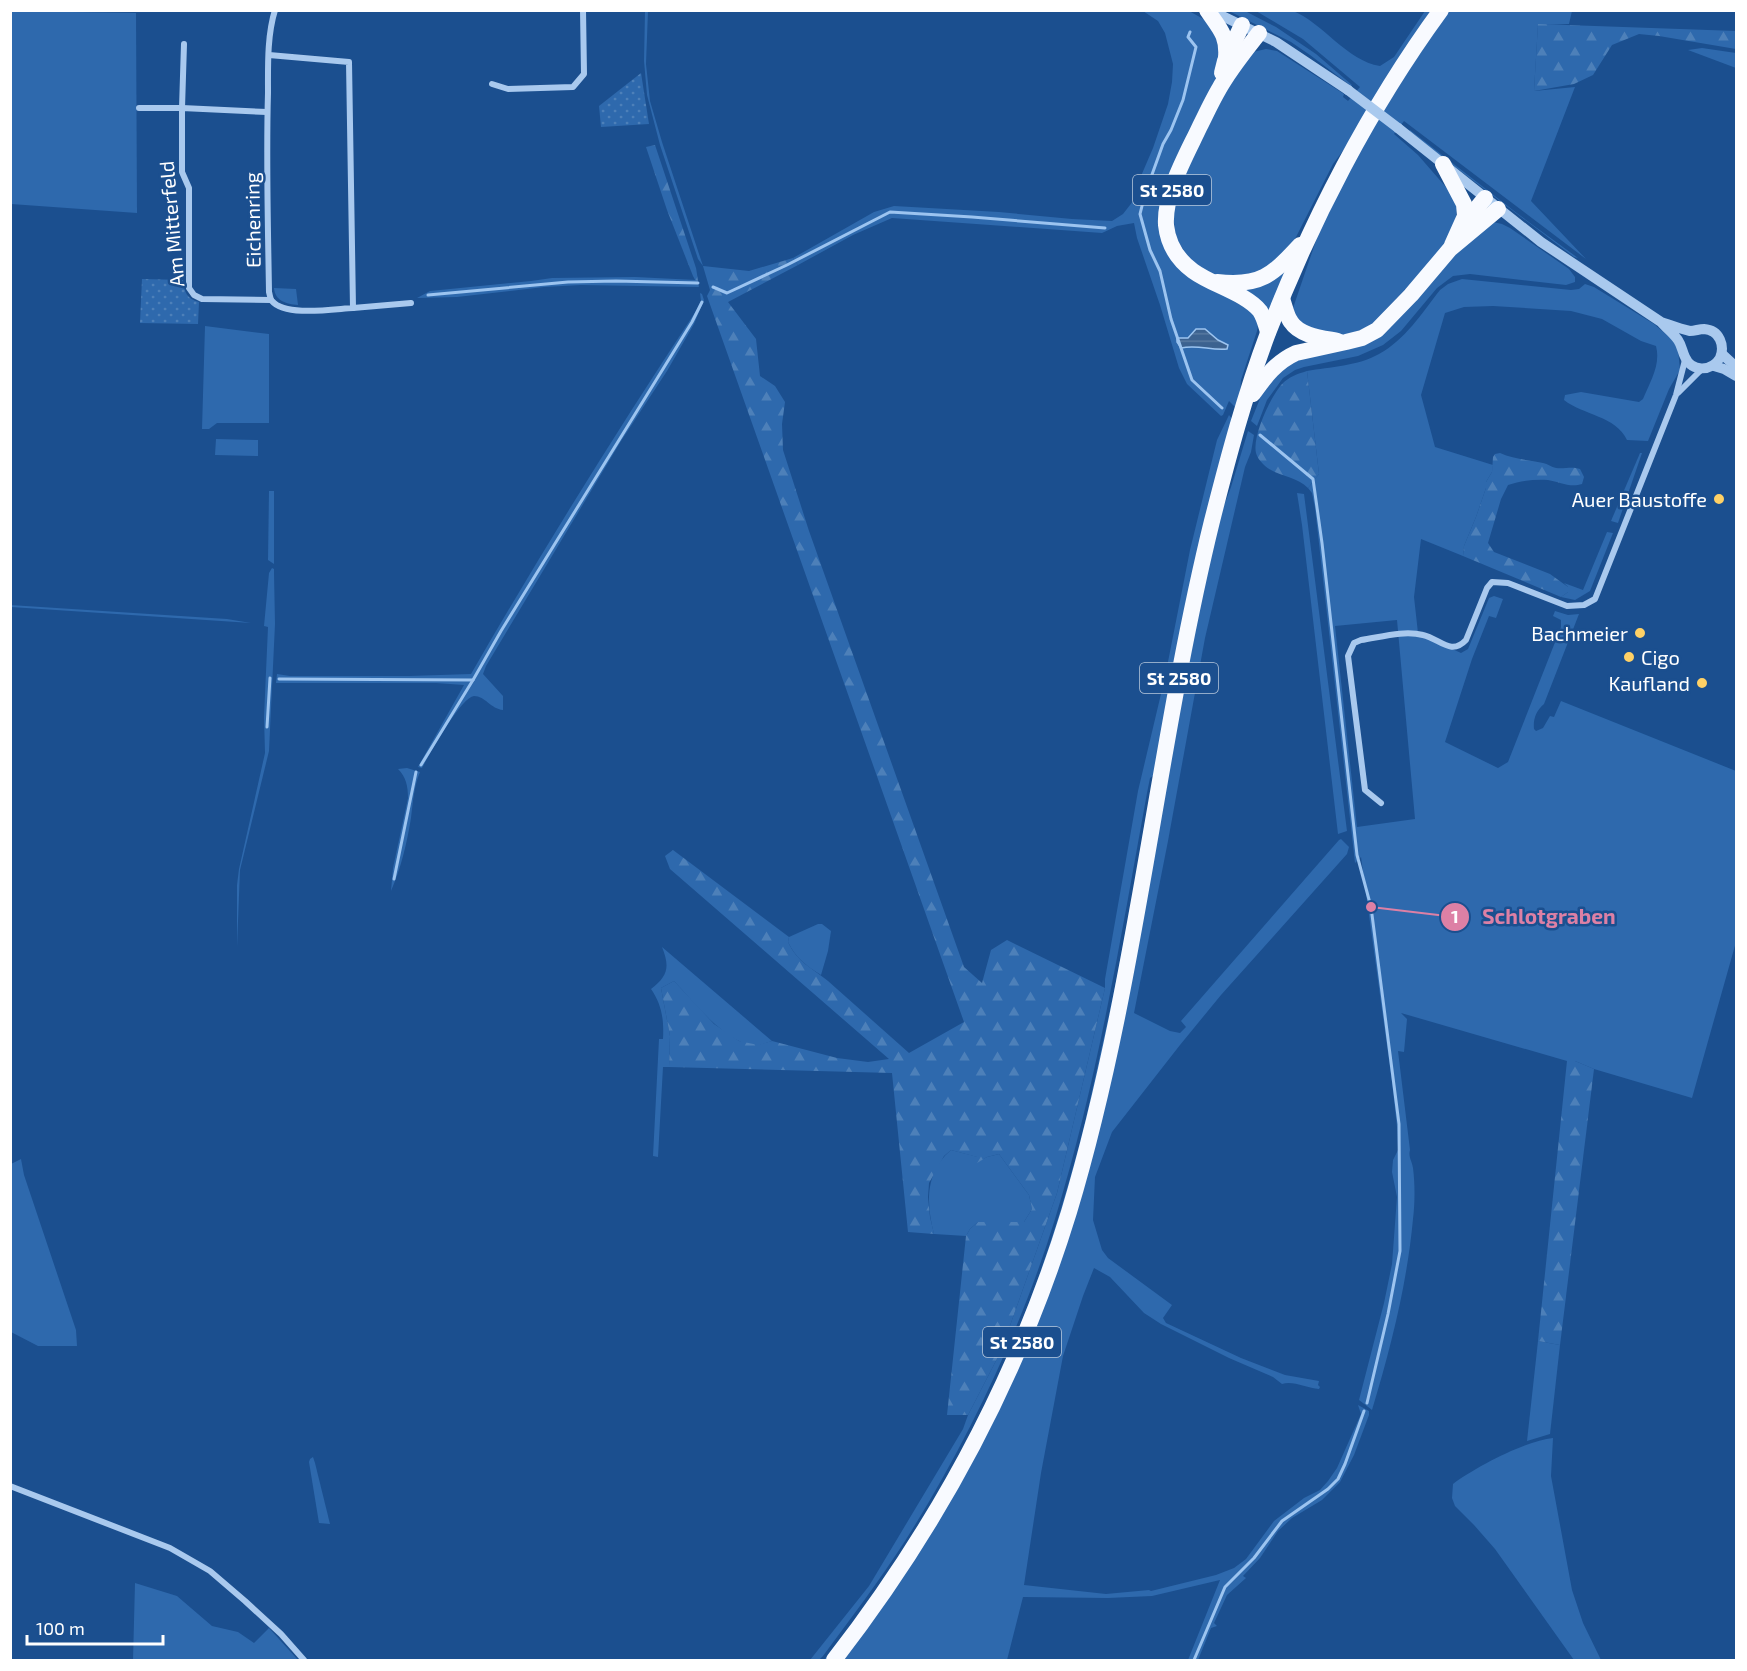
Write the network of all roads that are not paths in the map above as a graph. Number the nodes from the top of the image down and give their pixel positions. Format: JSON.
{"nodes":[{"id":1,"x":275,"y":10,"type":"edge"},
{"id":2,"x":584,"y":10,"type":"edge"},
{"id":3,"x":1208,"y":10,"type":"edge"},
{"id":4,"x":1441,"y":10,"type":"edge"},
{"id":5,"x":1242,"y":25,"type":"junction"},
{"id":6,"x":1259,"y":33,"type":"junction"},
{"id":7,"x":184,"y":44,"type":"dead end"},
{"id":8,"x":268,"y":56,"type":"junction"},
{"id":9,"x":1225,"y":61,"type":"junction"},
{"id":10,"x":492,"y":84,"type":"dead end"},
{"id":11,"x":1219,"y":89,"type":"junction"},
{"id":12,"x":139,"y":108,"type":"dead end"},
{"id":13,"x":182,"y":108,"type":"junction"},
{"id":14,"x":267,"y":112,"type":"junction"},
{"id":15,"x":1443,"y":164,"type":"junction"},
{"id":16,"x":1491,"y":204,"type":"junction"},
{"id":17,"x":1460,"y":229,"type":"junction"},
{"id":18,"x":1311,"y":233,"type":"junction"},
{"id":19,"x":1450,"y":249,"type":"junction"},
{"id":20,"x":1211,"y":281,"type":"junction"},
{"id":21,"x":1282,"y":299,"type":"junction"},
{"id":22,"x":271,"y":300,"type":"junction"},
{"id":23,"x":411,"y":303,"type":"dead end"},
{"id":24,"x":353,"y":308,"type":"junction"},
{"id":25,"x":1661,"y":322,"type":"junction"},
{"id":26,"x":1269,"y":332,"type":"junction"},
{"id":27,"x":1693,"y":332,"type":"junction"},
{"id":28,"x":1346,"y":342,"type":"junction"},
{"id":29,"x":1684,"y":354,"type":"junction"},
{"id":30,"x":1722,"y":354,"type":"junction"},
{"id":31,"x":1714,"y":366,"type":"junction"},
{"id":32,"x":1737,"y":367,"type":"edge"},
{"id":33,"x":1702,"y":369,"type":"junction"},
{"id":34,"x":1737,"y":376,"type":"edge"},
{"id":35,"x":1676,"y":395,"type":"junction"},
{"id":36,"x":1244,"y":405,"type":"junction"},
{"id":37,"x":1381,"y":803,"type":"dead end"},
{"id":38,"x":10,"y":1486,"type":"edge"},
{"id":39,"x":304,"y":1660,"type":"edge"},
{"id":40,"x":834,"y":1660,"type":"edge"}],
"edges":[{"from":1,"to":8,"type":"street","name":"Eichenring"},
{"from":2,"to":10,"type":"street"},
{"from":3,"to":5,"type":"street"},
{"from":3,"to":9,"type":"highway","number":"St 2580"},
{"from":4,"to":18,"type":"highway","number":"St 2580"},
{"from":5,"to":6,"type":"street"},
{"from":5,"to":9,"type":"highway","number":"St 2580"},
{"from":6,"to":11,"type":"highway","number":"St 2580"},
{"from":6,"to":15,"type":"street","bridge":true},
{"from":7,"to":13,"type":"street","name":"Am Mitterfeld"},
{"from":8,"to":14,"type":"street","name":"Eichenring"},
{"from":8,"to":24,"type":"street"},
{"from":9,"to":11,"type":"highway","number":"St 2580"},
{"from":11,"to":20,"type":"highway","number":"St 2580"},
{"from":12,"to":13,"type":"street"},
{"from":13,"to":14,"type":"street"},
{"from":13,"to":22,"type":"street","name":"Am Mitterfeld"},
{"from":14,"to":22,"type":"street","name":"Eichenring"},
{"from":15,"to":16,"type":"street"},
{"from":15,"to":17,"type":"highway","number":"St 2580"},
{"from":16,"to":17,"type":"highway","number":"St 2580"},
{"from":16,"to":19,"type":"highway","number":"St 2580"},
{"from":16,"to":25,"type":"street"},
{"from":17,"to":19,"type":"highway","number":"St 2580"},
{"from":18,"to":20,"type":"highway","number":"St 2580"},
{"from":18,"to":21,"type":"highway","number":"St 2580"},
{"from":19,"to":28,"type":"highway","number":"St 2580"},
{"from":20,"to":26,"type":"highway","number":"St 2580"},
{"from":21,"to":26,"type":"highway","number":"St 2580"},
{"from":21,"to":28,"type":"highway"},
{"from":22,"to":24,"type":"street"},
{"from":23,"to":24,"type":"street"},
{"from":25,"to":27,"type":"street"},
{"from":25,"to":29,"type":"street"},
{"from":26,"to":36,"type":"highway","number":"St 2580"},
{"from":27,"to":29,"type":"street"},
{"from":27,"to":30,"type":"street"},
{"from":28,"to":36,"type":"highway","number":"St 2580"},
{"from":29,"to":33,"type":"street"},
{"from":29,"to":35,"type":"street"},
{"from":30,"to":31,"type":"street"},
{"from":30,"to":32,"type":"street"},
{"from":31,"to":33,"type":"street"},
{"from":31,"to":34,"type":"street"},
{"from":33,"to":35,"type":"street"},
{"from":35,"to":37,"type":"street"},
{"from":36,"to":40,"type":"highway","number":"St 2580"},
{"from":38,"to":39,"type":"street"}]}
